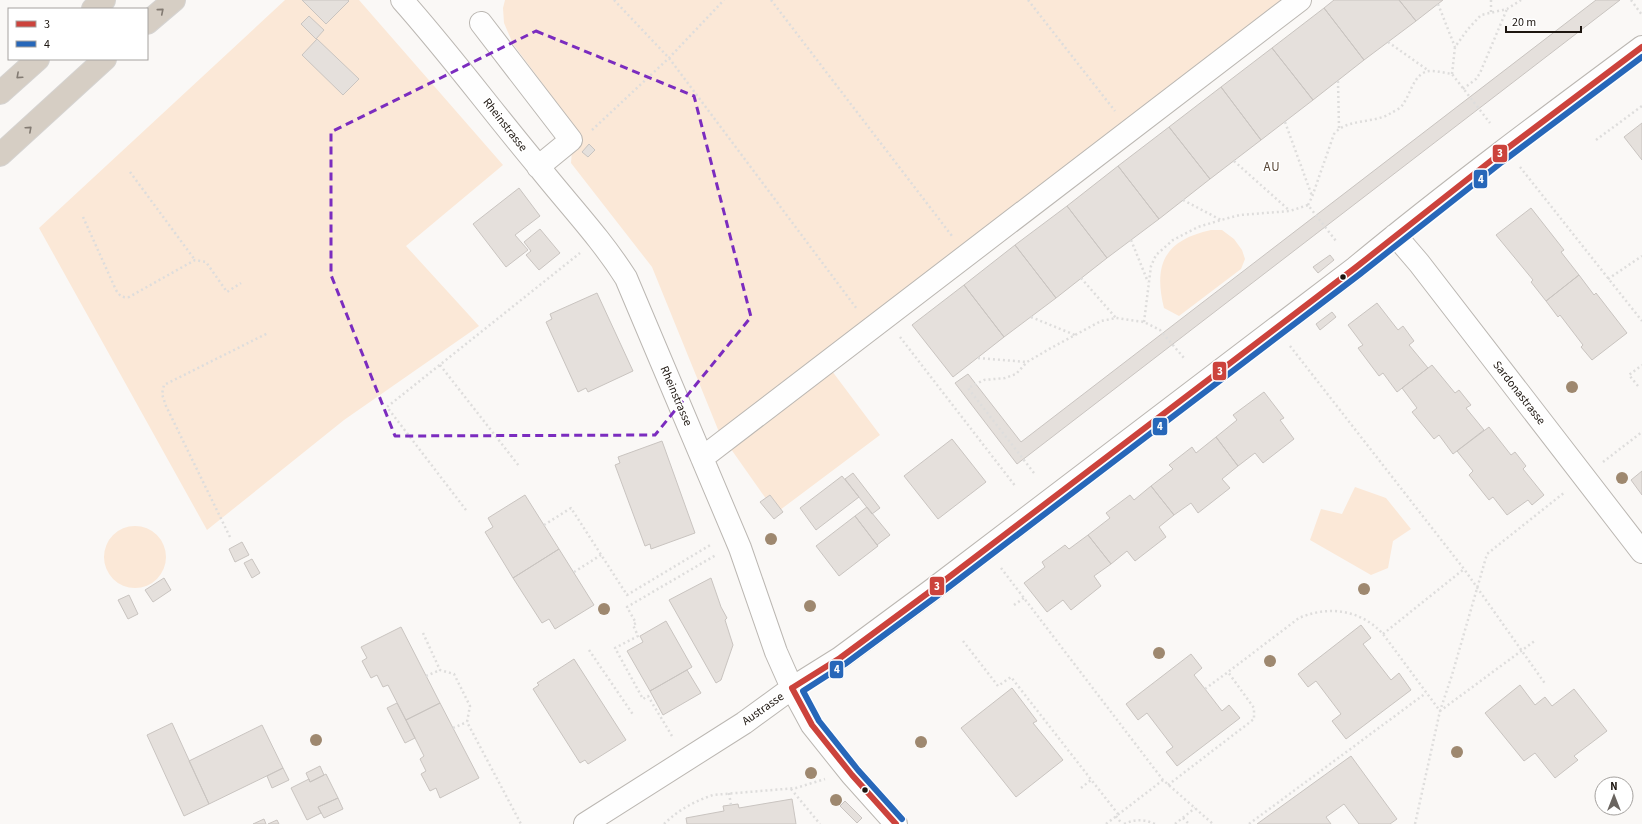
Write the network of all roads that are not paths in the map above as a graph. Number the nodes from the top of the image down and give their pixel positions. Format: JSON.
{"nodes":[{"id":1,"x":104,"y":0,"type":"edge"},
{"id":2,"x":174,"y":0,"type":"edge"},
{"id":3,"x":402,"y":0,"type":"edge"},
{"id":4,"x":1300,"y":0,"type":"edge"},
{"id":5,"x":94,"y":8,"type":"edge"},
{"id":6,"x":148,"y":22,"type":"edge"},
{"id":7,"x":481,"y":23,"type":"dead end"},
{"id":8,"x":1642,"y":47,"type":"edge"},
{"id":9,"x":37,"y":60,"type":"edge"},
{"id":10,"x":104,"y":60,"type":"edge"},
{"id":11,"x":0,"y":93,"type":"edge"},
{"id":12,"x":0,"y":155,"type":"edge"},
{"id":13,"x":538,"y":167,"type":"junction"},
{"id":14,"x":1395,"y":235,"type":"junction"},
{"id":15,"x":702,"y":458,"type":"junction"},
{"id":16,"x":1642,"y":552,"type":"edge"},
{"id":17,"x":792,"y":688,"type":"junction"},
{"id":18,"x":585,"y":824,"type":"edge"},
{"id":19,"x":896,"y":824,"type":"edge"}],
"edges":[{"from":1,"to":5,"type":"highway"},
{"from":6,"to":2,"type":"highway","one_way":true},
{"from":3,"to":13,"type":"street","name":"Rheinstrasse"},
{"from":4,"to":15,"type":"street"},
{"from":7,"to":13,"type":"street"},
{"from":8,"to":14,"type":"street","name":"Austrasse"},
{"from":9,"to":11,"type":"highway","one_way":true},
{"from":12,"to":10,"type":"highway","one_way":true},
{"from":13,"to":15,"type":"street","name":"Rheinstrasse"},
{"from":14,"to":16,"type":"street","name":"Sardonastrasse"},
{"from":14,"to":17,"type":"street","name":"Austrasse"},
{"from":15,"to":17,"type":"street","name":"Rheinstrasse"},
{"from":17,"to":18,"type":"street","name":"Austrasse"},
{"from":17,"to":19,"type":"street","name":"Rheinstrasse"}]}
